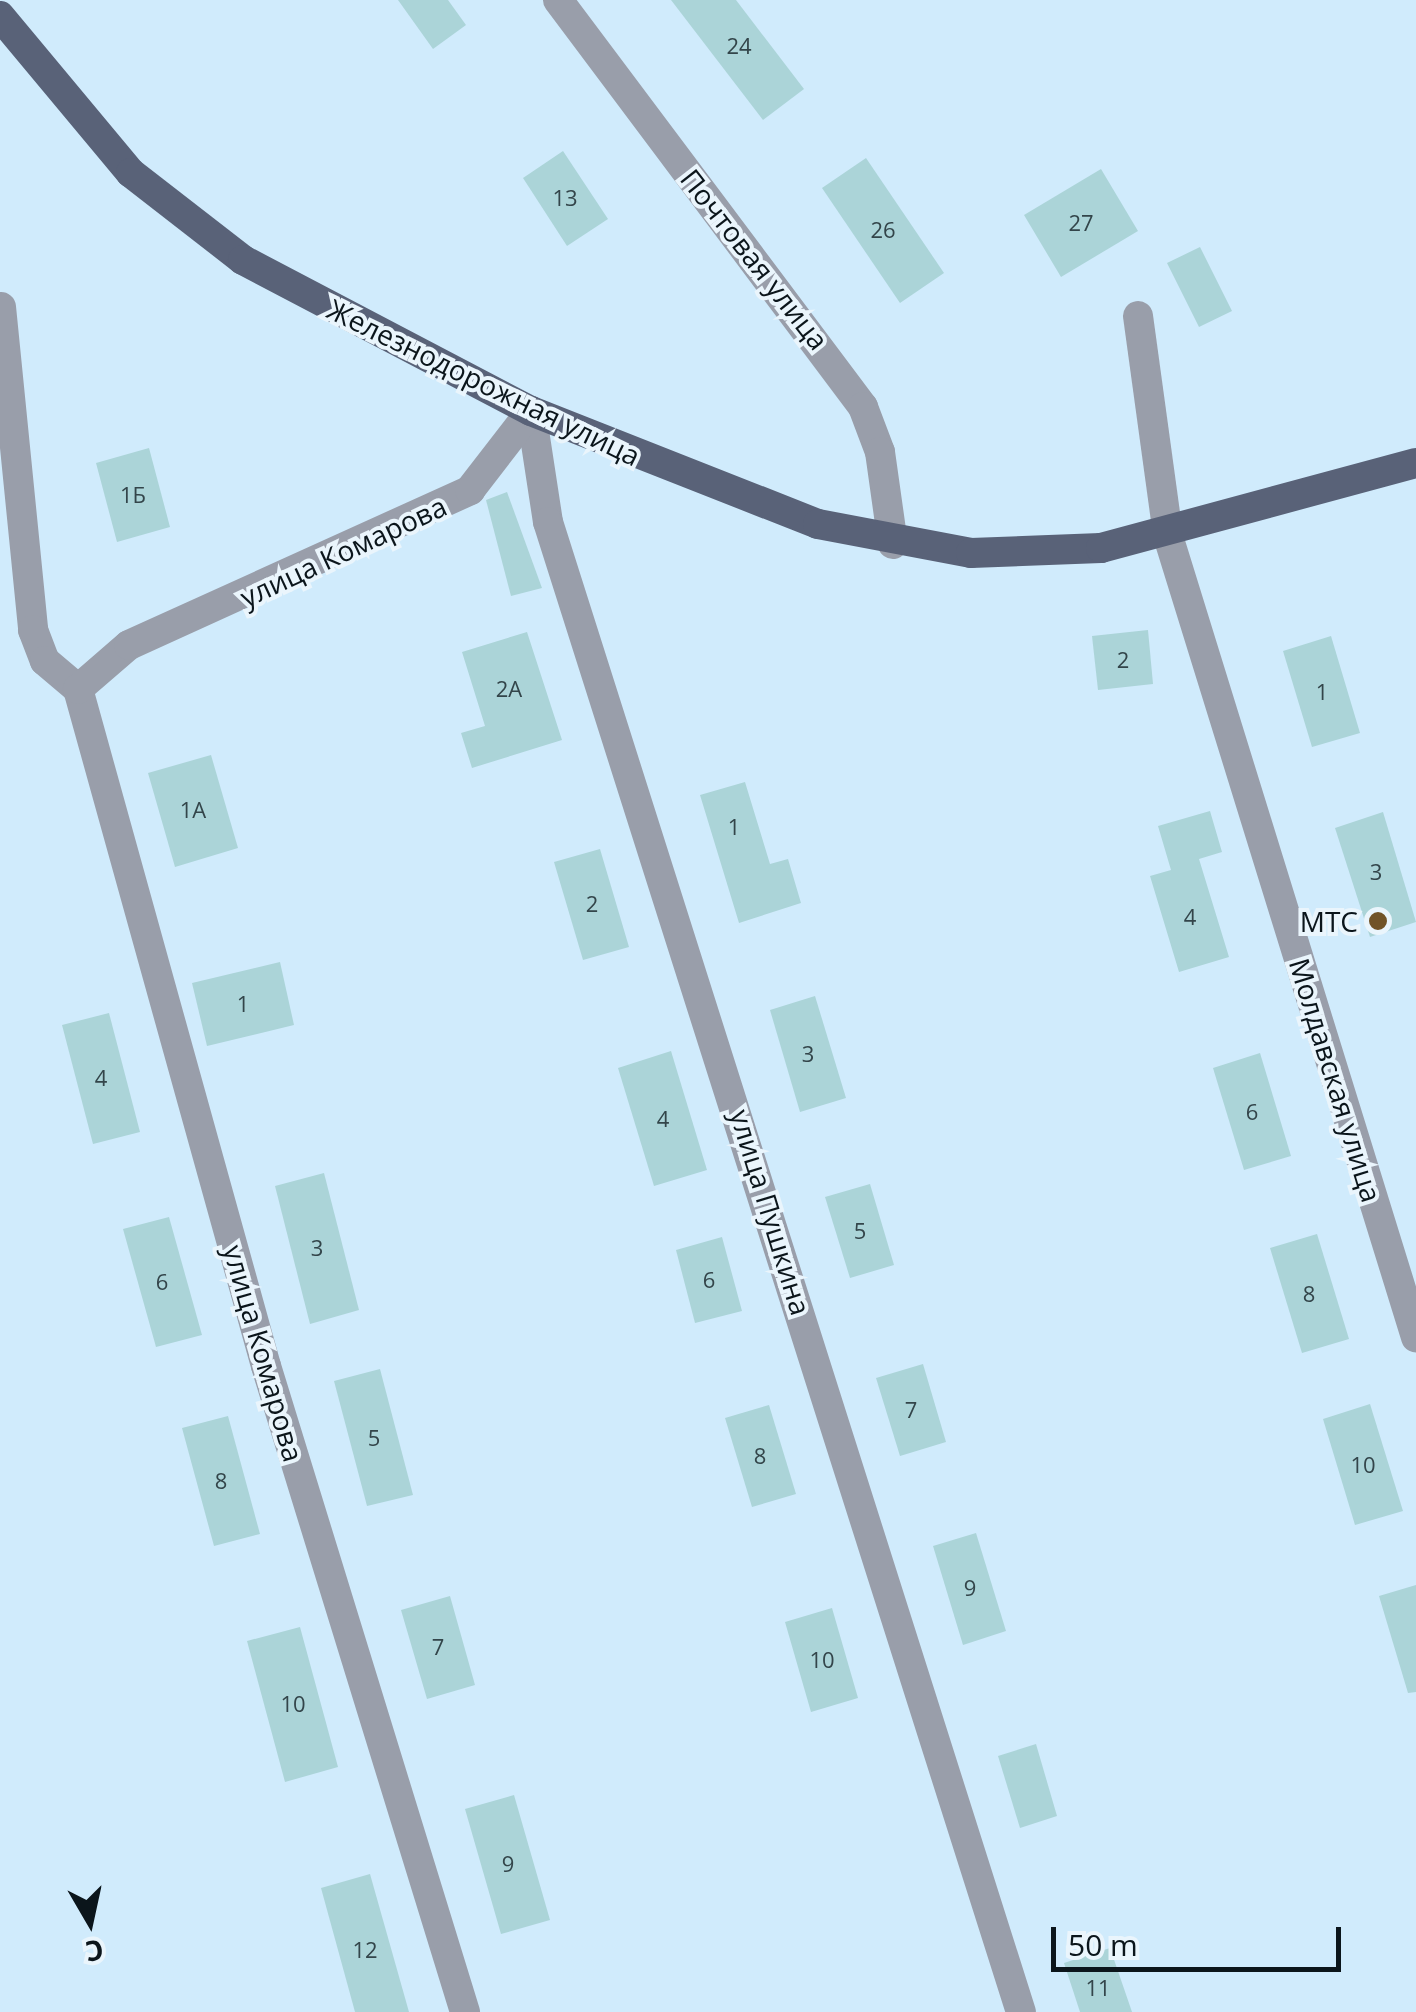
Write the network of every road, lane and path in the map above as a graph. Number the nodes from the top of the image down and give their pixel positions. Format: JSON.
{"nodes":[{"id":1,"x":558,"y":0,"type":"edge"},
{"id":2,"x":0,"y":16,"type":"edge"},
{"id":3,"x":1,"y":306,"type":"edge"},
{"id":4,"x":1138,"y":316,"type":"dead end"},
{"id":5,"x":531,"y":410,"type":"junction"},
{"id":6,"x":1416,"y":463,"type":"edge"},
{"id":7,"x":1168,"y":536,"type":"junction"},
{"id":8,"x":893,"y":544,"type":"junction"},
{"id":9,"x":78,"y":690,"type":"junction"},
{"id":10,"x":1416,"y":1338,"type":"edge"},
{"id":11,"x":465,"y":2012,"type":"edge"},
{"id":12,"x":1021,"y":2012,"type":"edge"}],
"edges":[{"from":1,"to":8,"type":"street","name":"Почтовая улица"},
{"from":2,"to":5,"type":"main road","name":"Железнодорожная улица"},
{"from":3,"to":9,"type":"street","name":"улица Комарова"},
{"from":4,"to":7,"type":"street","name":"Молдавская улица"},
{"from":5,"to":8,"type":"main road","name":"Железнодорожная улица"},
{"from":5,"to":9,"type":"street","name":"улица Комарова"},
{"from":5,"to":12,"type":"street","name":"улица Пушкина"},
{"from":6,"to":7,"type":"main road","name":"Железнодорожная улица"},
{"from":7,"to":8,"type":"main road","name":"Железнодорожная улица"},
{"from":7,"to":10,"type":"street","name":"Молдавская улица"},
{"from":9,"to":11,"type":"street","name":"улица Комарова"}]}
